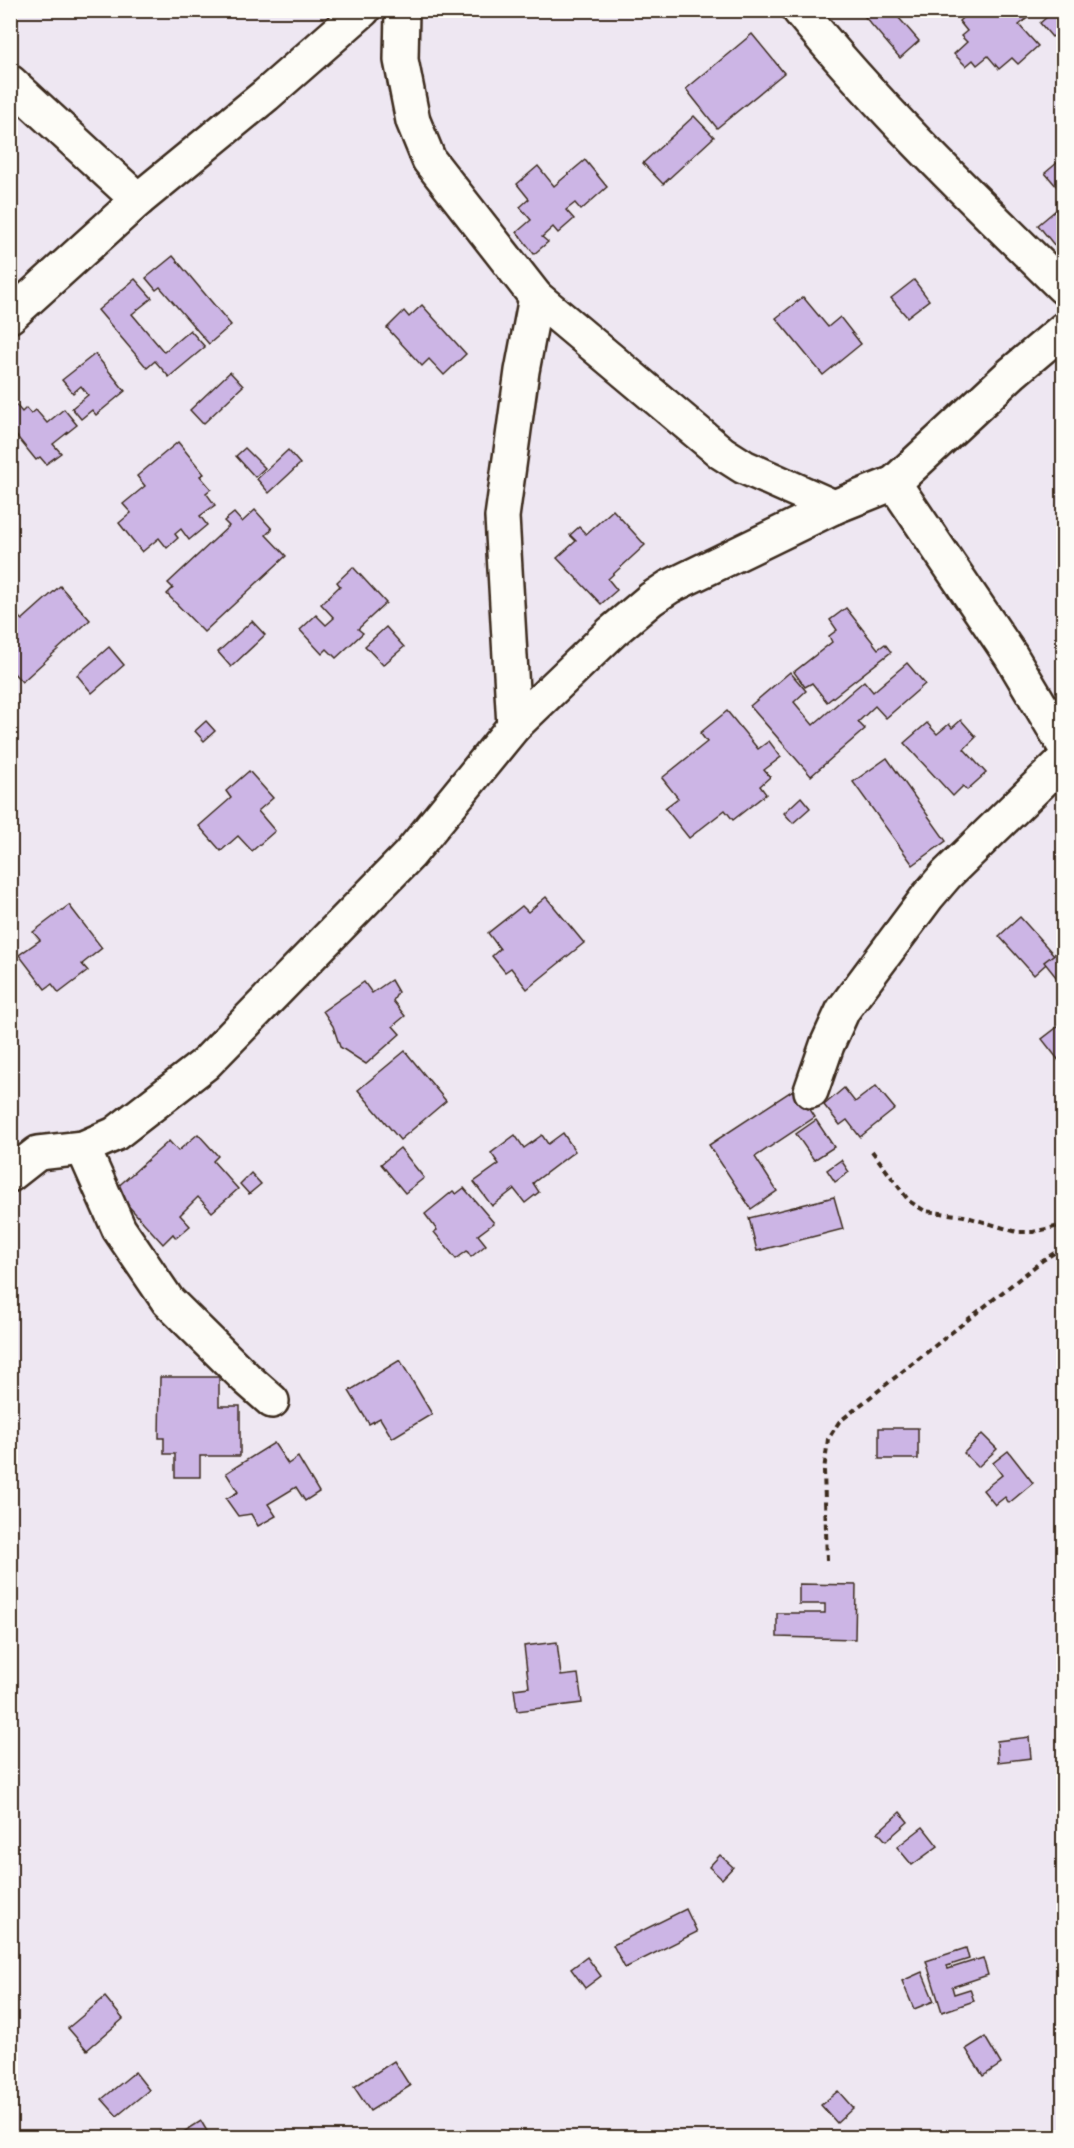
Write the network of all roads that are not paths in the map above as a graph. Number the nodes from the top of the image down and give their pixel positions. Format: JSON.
{"nodes":[{"id":1,"x":363,"y":10,"type":"edge"},
{"id":2,"x":402,"y":10,"type":"edge"},
{"id":3,"x":799,"y":10,"type":"edge"},
{"id":4,"x":10,"y":82,"type":"edge"},
{"id":5,"x":138,"y":200,"type":"junction"},
{"id":6,"x":1064,"y":288,"type":"edge"},
{"id":7,"x":536,"y":297,"type":"junction"},
{"id":8,"x":10,"y":316,"type":"edge"},
{"id":9,"x":1064,"y":329,"type":"edge"},
{"id":10,"x":894,"y":483,"type":"junction"},
{"id":11,"x":834,"y":507,"type":"junction"},
{"id":12,"x":514,"y":726,"type":"junction"},
{"id":13,"x":1064,"y":745,"type":"edge"},
{"id":14,"x":1064,"y":760,"type":"edge"},
{"id":15,"x":811,"y":1091,"type":"dead end"},
{"id":16,"x":24,"y":1147,"type":"edge"},
{"id":17,"x":83,"y":1148,"type":"junction"},
{"id":18,"x":10,"y":1175,"type":"edge"},
{"id":19,"x":272,"y":1401,"type":"dead end"}],
"edges":[{"from":1,"to":5,"type":"street"},
{"from":2,"to":7,"type":"street"},
{"from":3,"to":6,"type":"street"},
{"from":4,"to":5,"type":"street"},
{"from":5,"to":8,"type":"street"},
{"from":7,"to":11,"type":"street"},
{"from":7,"to":12,"type":"street"},
{"from":9,"to":10,"type":"street"},
{"from":10,"to":11,"type":"street"},
{"from":10,"to":13,"type":"street"},
{"from":11,"to":12,"type":"street"},
{"from":12,"to":17,"type":"street"},
{"from":14,"to":15,"type":"street"},
{"from":16,"to":17,"type":"street"},
{"from":16,"to":18,"type":"street"},
{"from":17,"to":19,"type":"street"}]}
